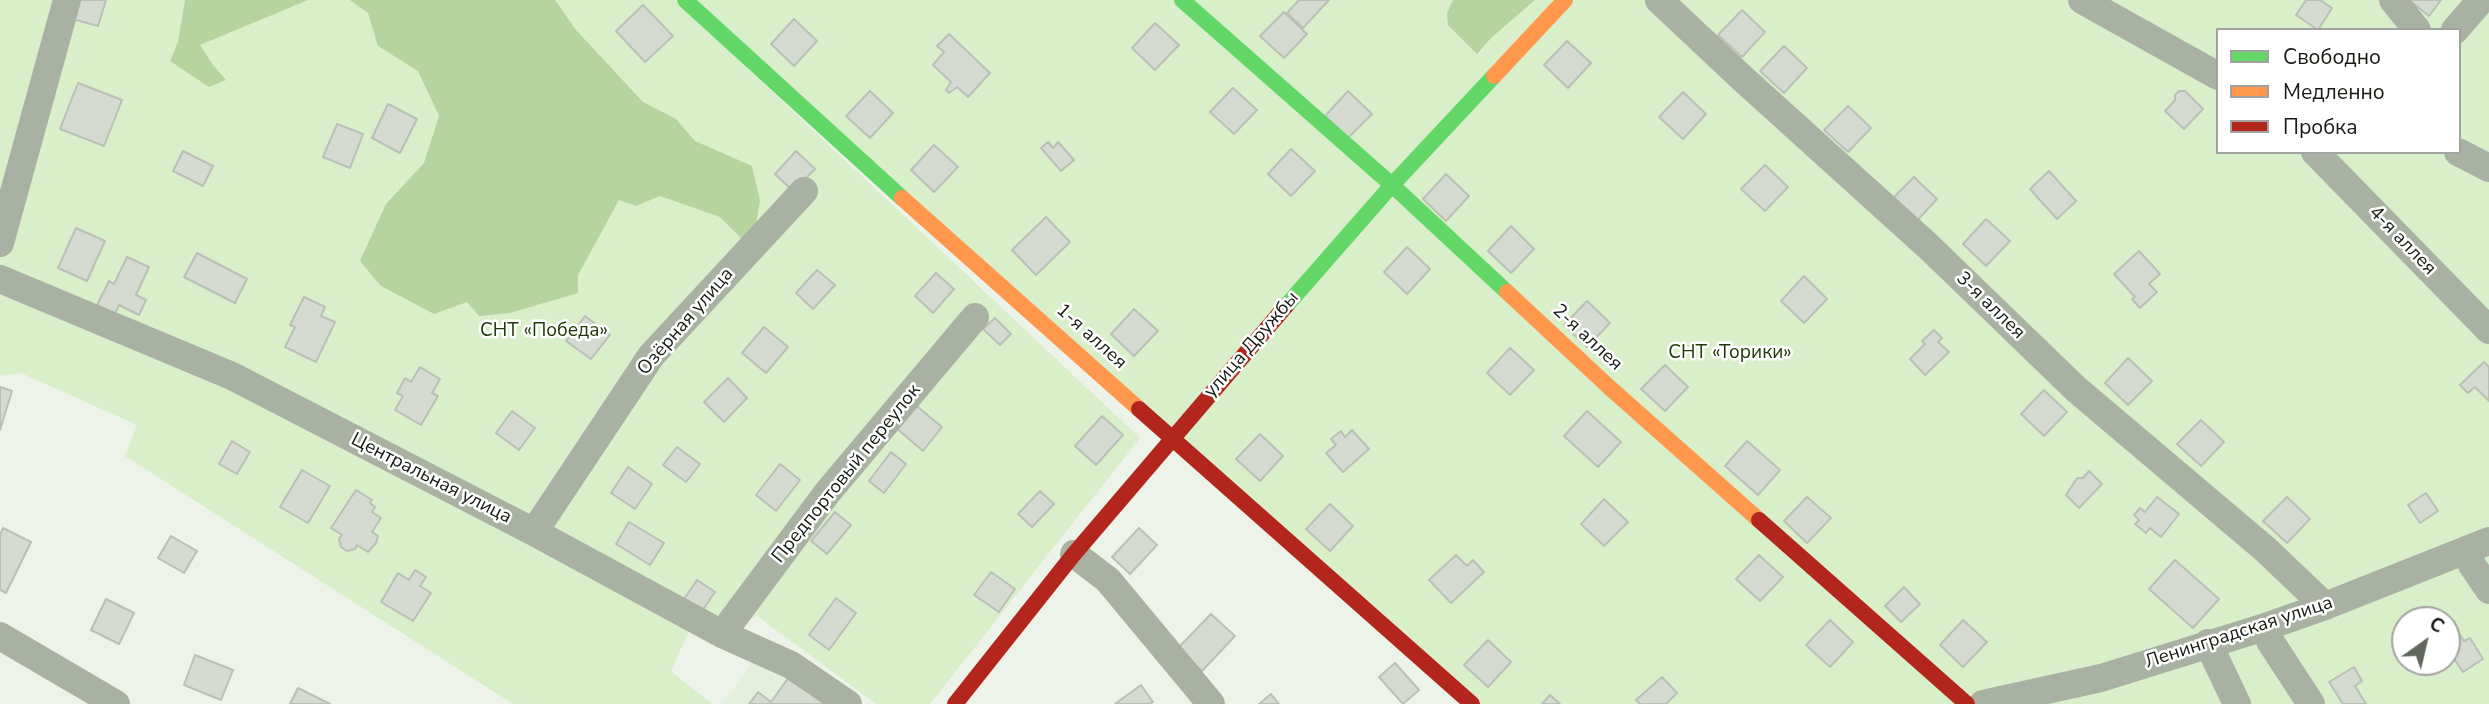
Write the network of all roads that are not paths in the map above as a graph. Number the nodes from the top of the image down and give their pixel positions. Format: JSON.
{"nodes":[{"id":1,"x":67,"y":0,"type":"edge"},
{"id":2,"x":685,"y":0,"type":"edge"},
{"id":3,"x":1182,"y":0,"type":"edge"},
{"id":4,"x":1565,"y":0,"type":"edge"},
{"id":5,"x":1659,"y":0,"type":"edge"},
{"id":6,"x":2082,"y":0,"type":"edge"},
{"id":7,"x":2393,"y":0,"type":"edge"},
{"id":8,"x":2480,"y":0,"type":"edge"},
{"id":9,"x":2415,"y":28,"type":"edge"},
{"id":10,"x":2457,"y":28,"type":"edge"},
{"id":11,"x":2216,"y":75,"type":"edge"},
{"id":12,"x":2317,"y":154,"type":"edge"},
{"id":13,"x":2461,"y":154,"type":"edge"},
{"id":14,"x":2489,"y":168,"type":"edge"},
{"id":15,"x":1392,"y":185,"type":"junction"},
{"id":16,"x":804,"y":191,"type":"dead end"},
{"id":17,"x":0,"y":243,"type":"edge"},
{"id":18,"x":0,"y":279,"type":"edge"},
{"id":19,"x":975,"y":317,"type":"dead end"},
{"id":20,"x":2489,"y":330,"type":"edge"},
{"id":21,"x":1172,"y":436,"type":"junction"},
{"id":22,"x":534,"y":532,"type":"junction"},
{"id":23,"x":2477,"y":546,"type":"edge"},
{"id":24,"x":1074,"y":554,"type":"junction"},
{"id":25,"x":2489,"y":590,"type":"edge"},
{"id":26,"x":2325,"y":606,"type":"junction"},
{"id":27,"x":2268,"y":626,"type":"junction"},
{"id":28,"x":722,"y":634,"type":"junction"},
{"id":29,"x":0,"y":636,"type":"edge"},
{"id":30,"x":2208,"y":643,"type":"junction"},
{"id":31,"x":116,"y":704,"type":"edge"},
{"id":32,"x":848,"y":704,"type":"edge"},
{"id":33,"x":955,"y":704,"type":"edge"},
{"id":34,"x":1211,"y":704,"type":"edge"},
{"id":35,"x":1472,"y":704,"type":"edge"},
{"id":36,"x":1967,"y":704,"type":"edge"},
{"id":37,"x":1983,"y":704,"type":"edge"},
{"id":38,"x":2237,"y":704,"type":"edge"},
{"id":39,"x":2311,"y":704,"type":"edge"}],
"edges":[{"from":1,"to":17,"type":"street"},
{"from":2,"to":21,"type":"street","name":"1-я аллея"},
{"from":3,"to":15,"type":"street","name":"2-я аллея"},
{"from":4,"to":15,"type":"street","name":"улица Дружбы"},
{"from":5,"to":26,"type":"street","name":"3-я аллея"},
{"from":6,"to":11,"type":"street"},
{"from":7,"to":9,"type":"street"},
{"from":8,"to":10,"type":"street"},
{"from":12,"to":20,"type":"street","name":"4-я аллея"},
{"from":13,"to":14,"type":"street"},
{"from":15,"to":21,"type":"street","name":"улица Дружбы"},
{"from":15,"to":36,"type":"street","name":"2-я аллея"},
{"from":16,"to":22,"type":"street","name":"Озёрная улица"},
{"from":18,"to":22,"type":"street","name":"Центральная улица"},
{"from":19,"to":28,"type":"street","name":"Предпортовый переулок"},
{"from":21,"to":24,"type":"street","name":"улица Дружбы"},
{"from":21,"to":35,"type":"street","name":"1-я аллея"},
{"from":22,"to":28,"type":"street","name":"Центральная улица"},
{"from":23,"to":25,"type":"street"},
{"from":23,"to":26,"type":"street","name":"Ленинградская улица"},
{"from":24,"to":33,"type":"street","name":"улица Дружбы"},
{"from":24,"to":34,"type":"street"},
{"from":26,"to":27,"type":"street","name":"Ленинградская улица"},
{"from":27,"to":30,"type":"street","name":"Ленинградская улица"},
{"from":27,"to":39,"type":"street"},
{"from":28,"to":32,"type":"street","name":"Центральная улица"},
{"from":29,"to":31,"type":"street"},
{"from":30,"to":37,"type":"street","name":"Ленинградская улица"},
{"from":30,"to":38,"type":"street"}]}
